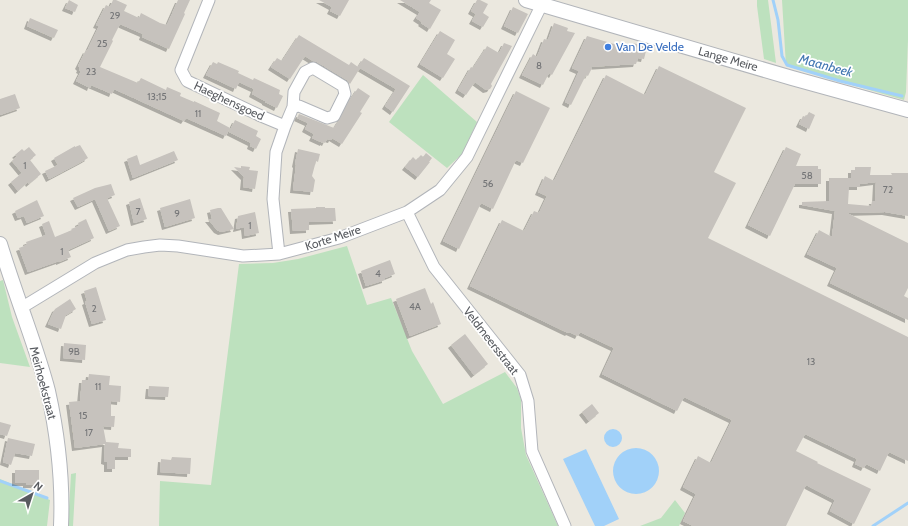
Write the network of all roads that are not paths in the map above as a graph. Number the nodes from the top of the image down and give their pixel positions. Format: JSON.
{"nodes":[{"id":1,"x":209,"y":0,"type":"edge"},
{"id":2,"x":526,"y":0,"type":"edge"},
{"id":3,"x":542,"y":4,"type":"junction"},
{"id":4,"x":293,"y":107,"type":"junction"},
{"id":5,"x":908,"y":110,"type":"edge"},
{"id":6,"x":285,"y":126,"type":"junction"},
{"id":7,"x":407,"y":212,"type":"junction"},
{"id":8,"x":0,"y":244,"type":"edge"},
{"id":9,"x":279,"y":254,"type":"junction"},
{"id":10,"x":21,"y":308,"type":"junction"},
{"id":11,"x":61,"y":526,"type":"edge"},
{"id":12,"x":565,"y":526,"type":"edge"}],
"edges":[{"from":1,"to":6,"type":"street","name":"Haeghensgoed"},
{"from":2,"to":3,"type":"street","name":"Lange Meire"},
{"from":3,"to":5,"type":"street","name":"Lange Meire"},
{"from":3,"to":7,"type":"street","name":"Korte Meire"},
{"from":4,"to":4,"type":"street"},
{"from":4,"to":6,"type":"street"},
{"from":6,"to":9,"type":"street"},
{"from":7,"to":9,"type":"street","name":"Korte Meire"},
{"from":7,"to":12,"type":"street","name":"Veldmeersstraat"},
{"from":8,"to":10,"type":"street","name":"Meirhoekstraat"},
{"from":9,"to":10,"type":"street","name":"Korte Meire"},
{"from":10,"to":11,"type":"street","name":"Meirhoekstraat"}]}
